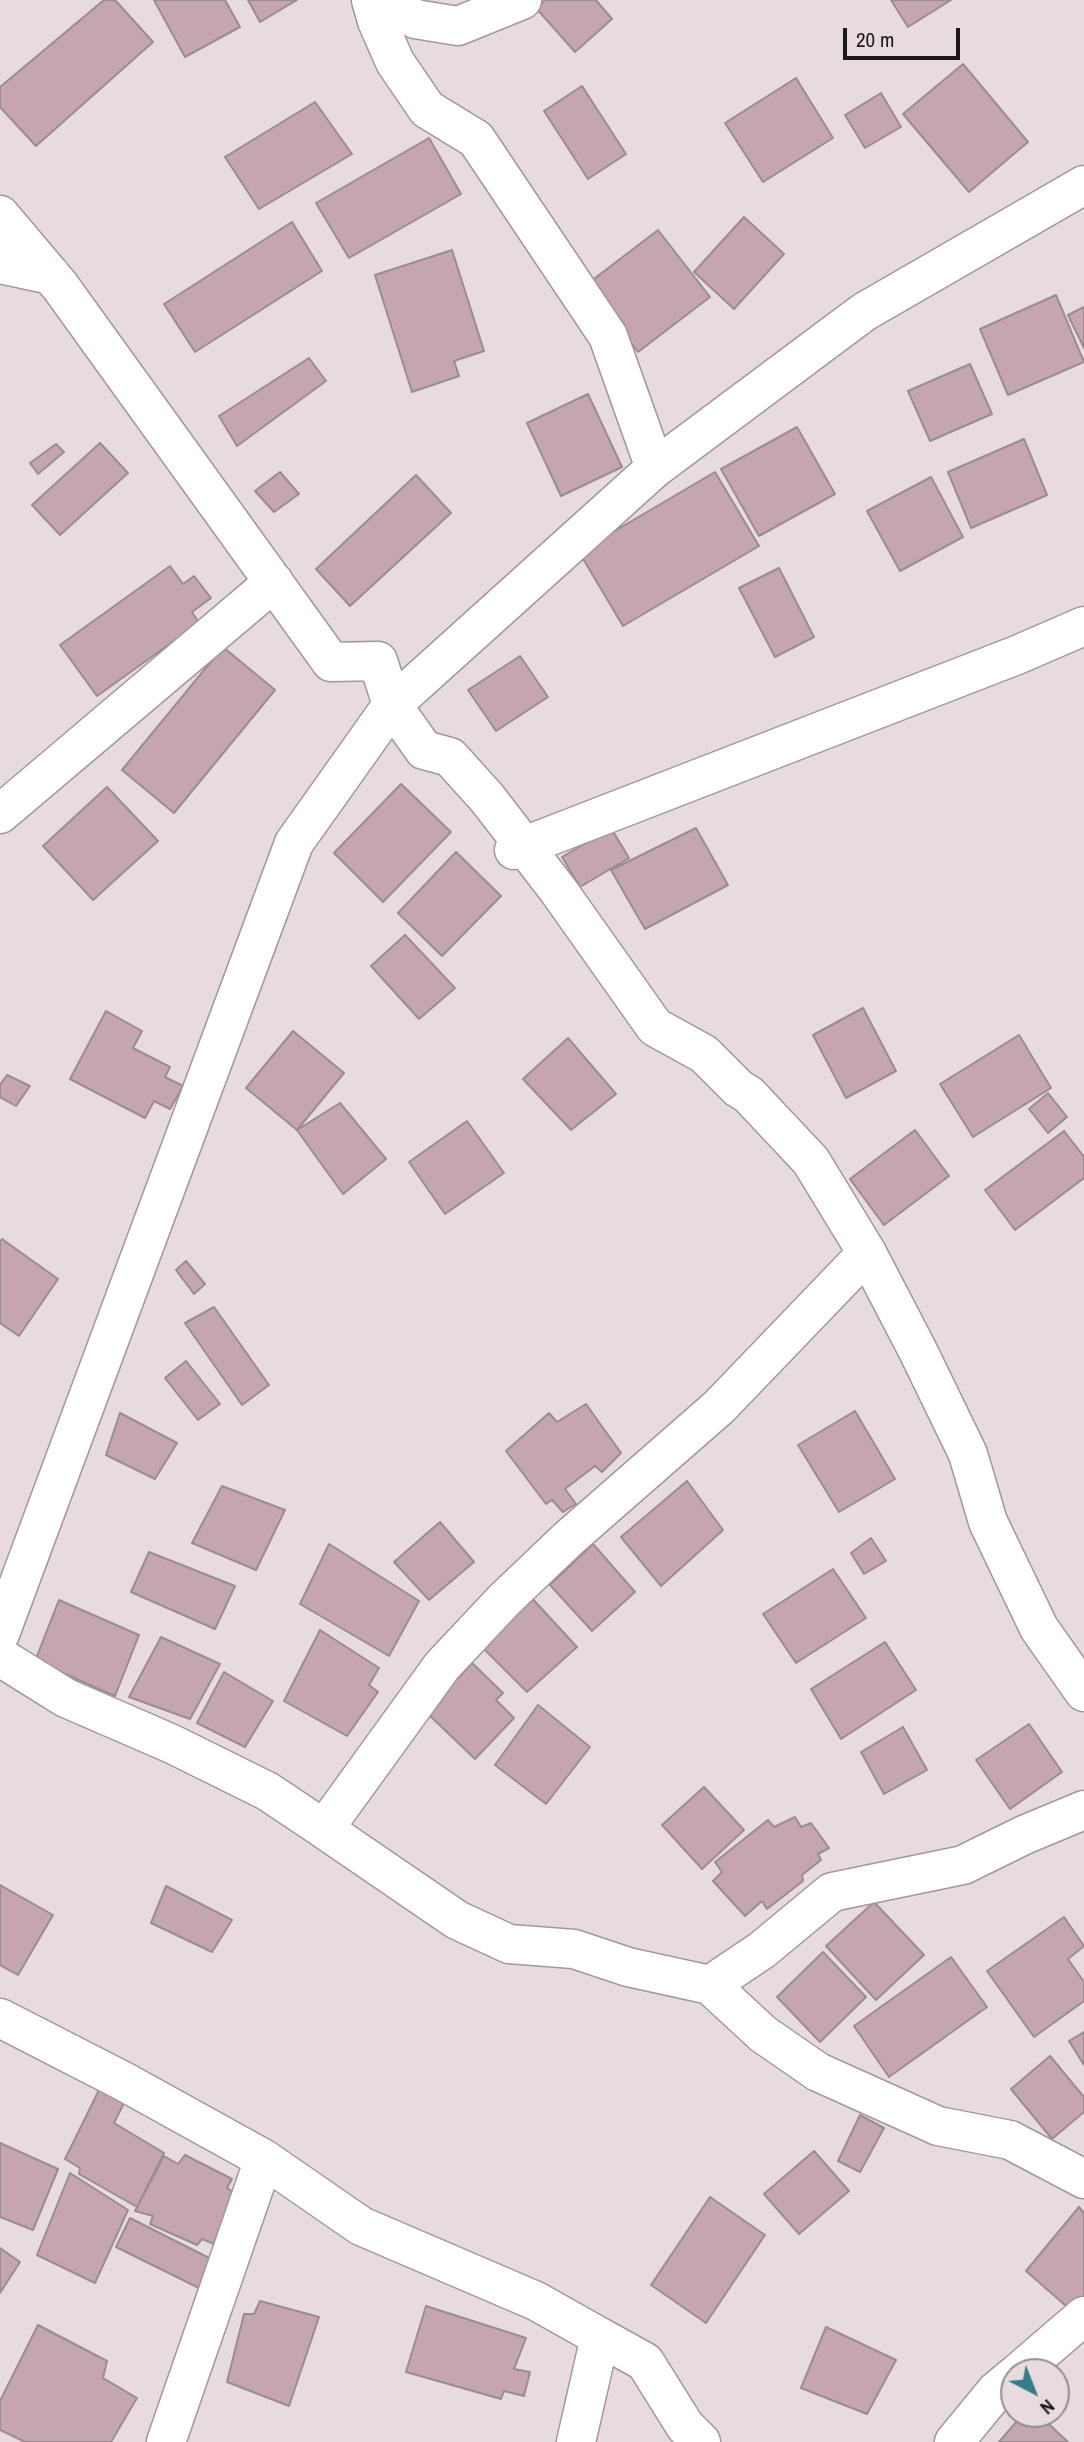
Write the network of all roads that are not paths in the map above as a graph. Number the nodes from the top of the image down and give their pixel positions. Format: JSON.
{"nodes":[{"id":1,"x":371,"y":0,"type":"edge"},
{"id":2,"x":385,"y":0,"type":"edge"},
{"id":3,"x":522,"y":0,"type":"edge"},
{"id":4,"x":1084,"y":185,"type":"edge"},
{"id":5,"x":0,"y":215,"type":"edge"},
{"id":6,"x":0,"y":264,"type":"edge"},
{"id":7,"x":51,"y":275,"type":"junction"},
{"id":8,"x":655,"y":468,"type":"junction"},
{"id":9,"x":274,"y":582,"type":"junction"},
{"id":10,"x":1084,"y":626,"type":"edge"},
{"id":11,"x":392,"y":705,"type":"junction"},
{"id":12,"x":0,"y":814,"type":"edge"},
{"id":13,"x":519,"y":848,"type":"junction"},
{"id":14,"x":867,"y":1253,"type":"junction"},
{"id":15,"x":0,"y":1633,"type":"edge"},
{"id":16,"x":0,"y":1657,"type":"edge"},
{"id":17,"x":1084,"y":1692,"type":"edge"},
{"id":18,"x":1084,"y":1810,"type":"edge"},
{"id":19,"x":324,"y":1829,"type":"junction"},
{"id":20,"x":710,"y":1985,"type":"junction"},
{"id":21,"x":0,"y":2018,"type":"edge"},
{"id":22,"x":264,"y":2159,"type":"junction"},
{"id":23,"x":1084,"y":2179,"type":"edge"},
{"id":24,"x":1084,"y":2316,"type":"edge"},
{"id":25,"x":600,"y":2337,"type":"junction"},
{"id":26,"x":1035,"y":2358,"type":"edge"},
{"id":27,"x":1000,"y":2388,"type":"edge"},
{"id":28,"x":166,"y":2442,"type":"edge"},
{"id":29,"x":576,"y":2442,"type":"edge"},
{"id":30,"x":701,"y":2442,"type":"edge"},
{"id":31,"x":954,"y":2442,"type":"edge"}],
"edges":[{"from":1,"to":8,"type":"street"},
{"from":2,"to":3,"type":"street"},
{"from":4,"to":8,"type":"street"},
{"from":5,"to":7,"type":"street"},
{"from":6,"to":7,"type":"street"},
{"from":7,"to":9,"type":"street"},
{"from":8,"to":11,"type":"street"},
{"from":9,"to":11,"type":"street"},
{"from":9,"to":12,"type":"street"},
{"from":10,"to":13,"type":"street"},
{"from":11,"to":13,"type":"street"},
{"from":11,"to":15,"type":"street"},
{"from":13,"to":14,"type":"street"},
{"from":14,"to":17,"type":"street"},
{"from":14,"to":19,"type":"street"},
{"from":16,"to":19,"type":"street"},
{"from":18,"to":20,"type":"street"},
{"from":19,"to":20,"type":"street"},
{"from":20,"to":23,"type":"street"},
{"from":21,"to":22,"type":"street"},
{"from":22,"to":25,"type":"street"},
{"from":22,"to":28,"type":"street"},
{"from":24,"to":26,"type":"street"},
{"from":25,"to":29,"type":"street"},
{"from":25,"to":30,"type":"street"},
{"from":27,"to":31,"type":"street"}]}
